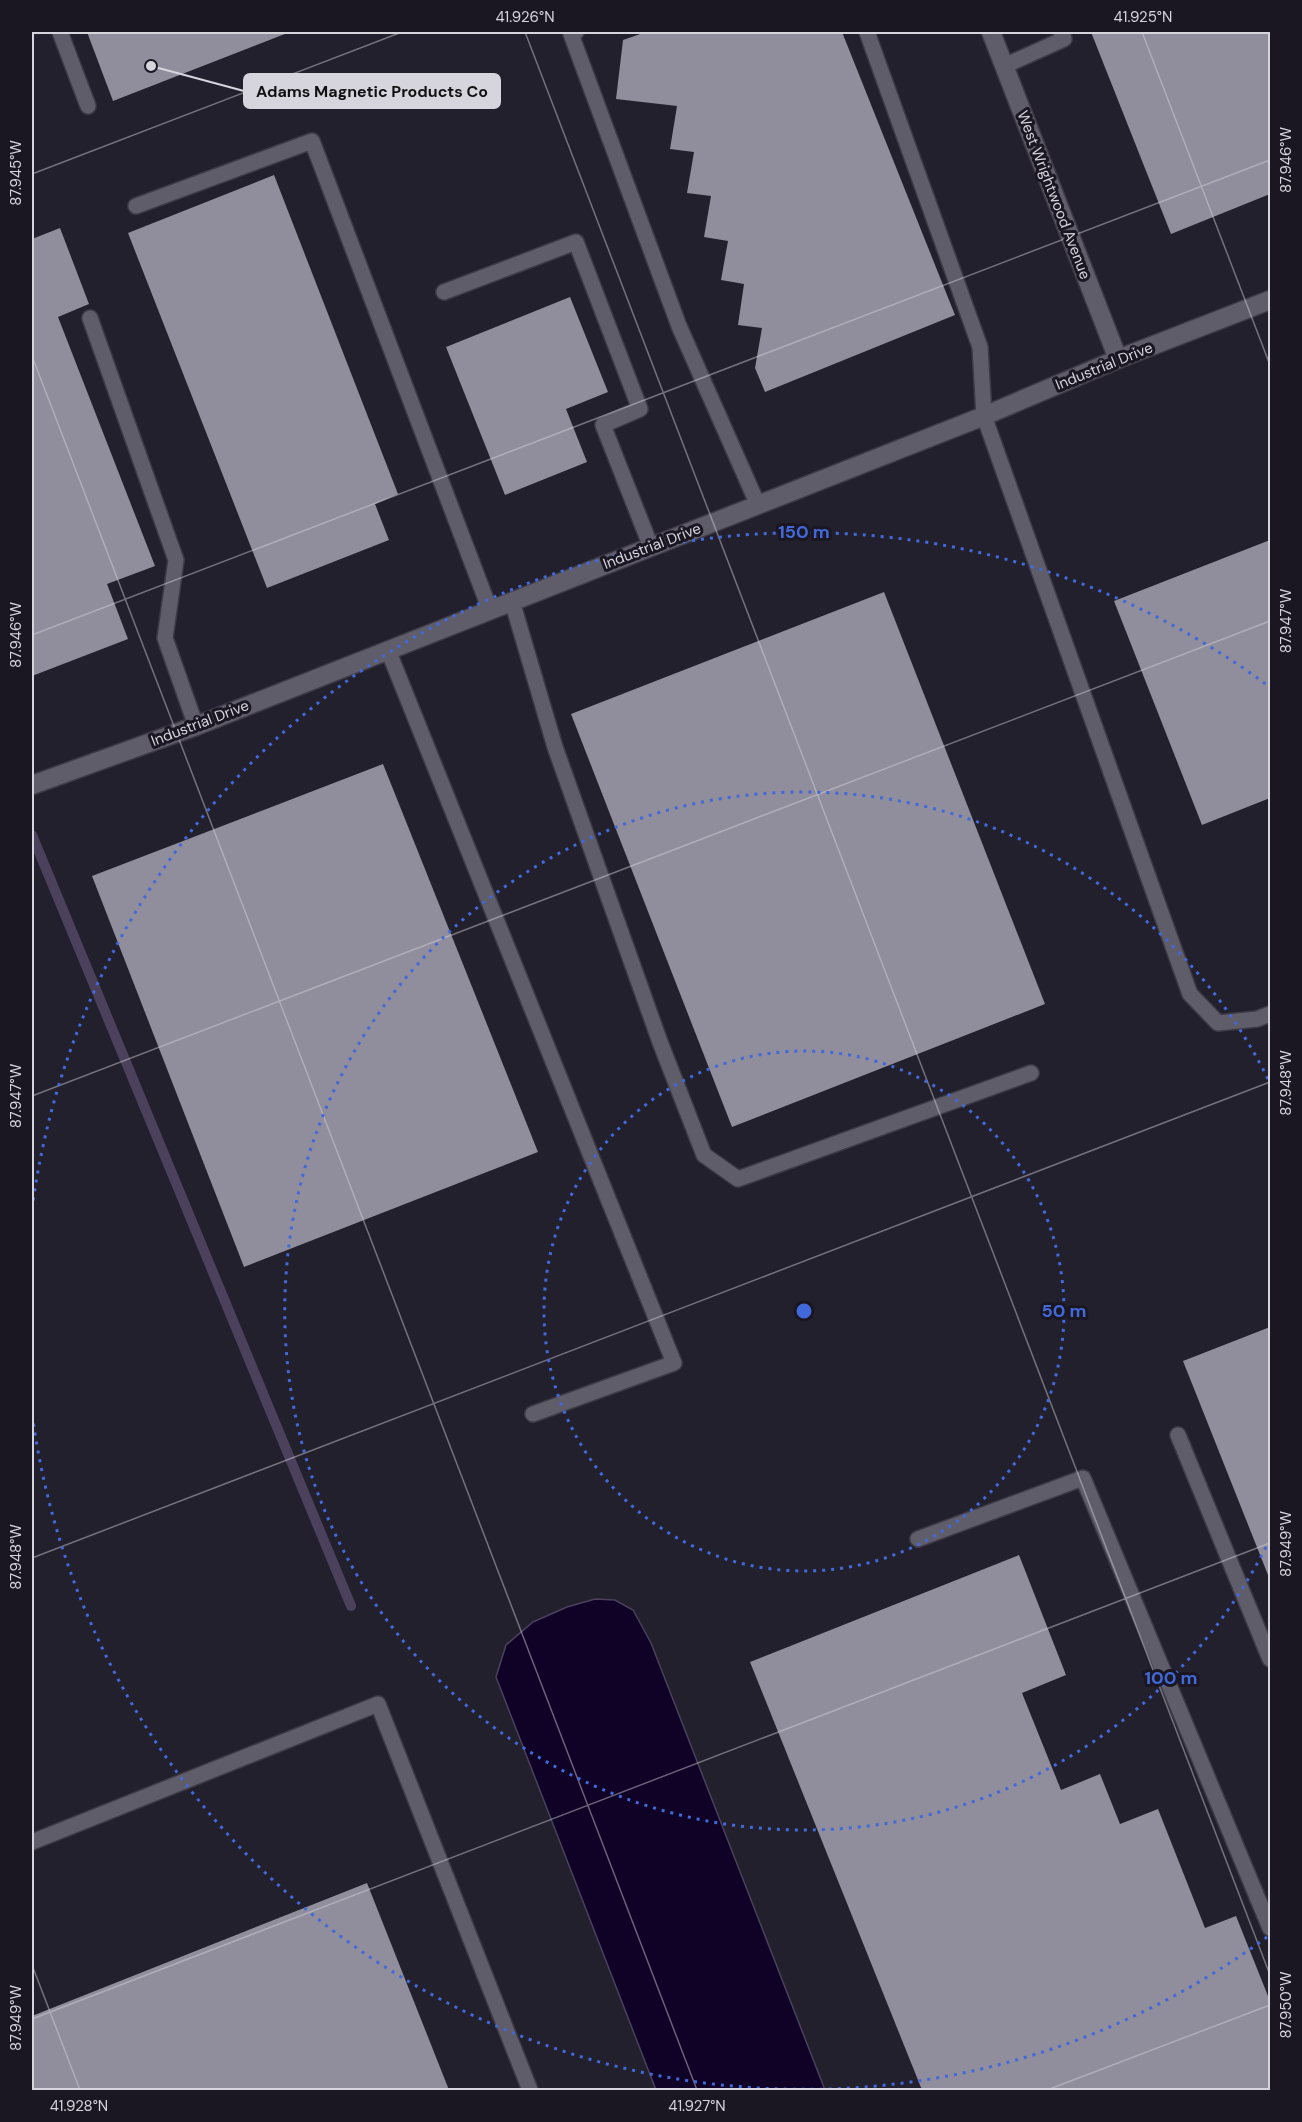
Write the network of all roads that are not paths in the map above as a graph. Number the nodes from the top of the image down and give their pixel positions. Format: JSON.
{"nodes":[{"id":1,"x":60,"y":32,"type":"edge"},
{"id":2,"x":576,"y":32,"type":"edge"},
{"id":3,"x":867,"y":32,"type":"edge"},
{"id":4,"x":991,"y":32,"type":"edge"},
{"id":5,"x":1061,"y":32,"type":"edge"},
{"id":6,"x":1004,"y":66,"type":"junction"},
{"id":7,"x":88,"y":106,"type":"dead end"},
{"id":8,"x":136,"y":206,"type":"dead end"},
{"id":9,"x":444,"y":292,"type":"dead end"},
{"id":10,"x":1270,"y":300,"type":"edge"},
{"id":11,"x":90,"y":318,"type":"dead end"},
{"id":12,"x":1118,"y":359,"type":"junction"},
{"id":13,"x":984,"y":416,"type":"junction"},
{"id":14,"x":758,"y":505,"type":"junction"},
{"id":15,"x":651,"y":547,"type":"junction"},
{"id":16,"x":512,"y":601,"type":"junction"},
{"id":17,"x":490,"y":610,"type":"junction"},
{"id":18,"x":388,"y":650,"type":"junction"},
{"id":19,"x":196,"y":726,"type":"junction"},
{"id":20,"x":32,"y":785,"type":"edge"},
{"id":21,"x":1270,"y":1014,"type":"edge"},
{"id":22,"x":1031,"y":1073,"type":"dead end"},
{"id":23,"x":533,"y":1414,"type":"dead end"},
{"id":24,"x":1178,"y":1435,"type":"dead end"},
{"id":25,"x":918,"y":1539,"type":"dead end"},
{"id":26,"x":1270,"y":1659,"type":"edge"},
{"id":27,"x":32,"y":1842,"type":"edge"},
{"id":28,"x":1270,"y":1928,"type":"edge"},
{"id":29,"x":530,"y":2091,"type":"edge"}],
"edges":[{"from":1,"to":7,"type":"lane"},
{"from":2,"to":14,"type":"lane"},
{"from":3,"to":13,"type":"lane"},
{"from":4,"to":6,"type":"street","name":"West Wrightwood Avenue"},
{"from":5,"to":6,"type":"lane"},
{"from":6,"to":12,"type":"street","name":"West Wrightwood Avenue"},
{"from":8,"to":17,"type":"lane"},
{"from":9,"to":15,"type":"lane"},
{"from":10,"to":12,"type":"street","name":"Industrial Drive"},
{"from":11,"to":19,"type":"lane"},
{"from":12,"to":13,"type":"street","name":"Industrial Drive"},
{"from":13,"to":14,"type":"street","name":"Industrial Drive"},
{"from":13,"to":21,"type":"lane"},
{"from":14,"to":15,"type":"street","name":"Industrial Drive"},
{"from":15,"to":16,"type":"street","name":"Industrial Drive"},
{"from":16,"to":17,"type":"street","name":"Industrial Drive"},
{"from":16,"to":22,"type":"lane"},
{"from":17,"to":18,"type":"street","name":"Industrial Drive"},
{"from":18,"to":19,"type":"street","name":"Industrial Drive"},
{"from":18,"to":23,"type":"lane"},
{"from":19,"to":20,"type":"street","name":"Industrial Drive"},
{"from":24,"to":26,"type":"lane"},
{"from":25,"to":28,"type":"lane"},
{"from":27,"to":29,"type":"lane"}]}
